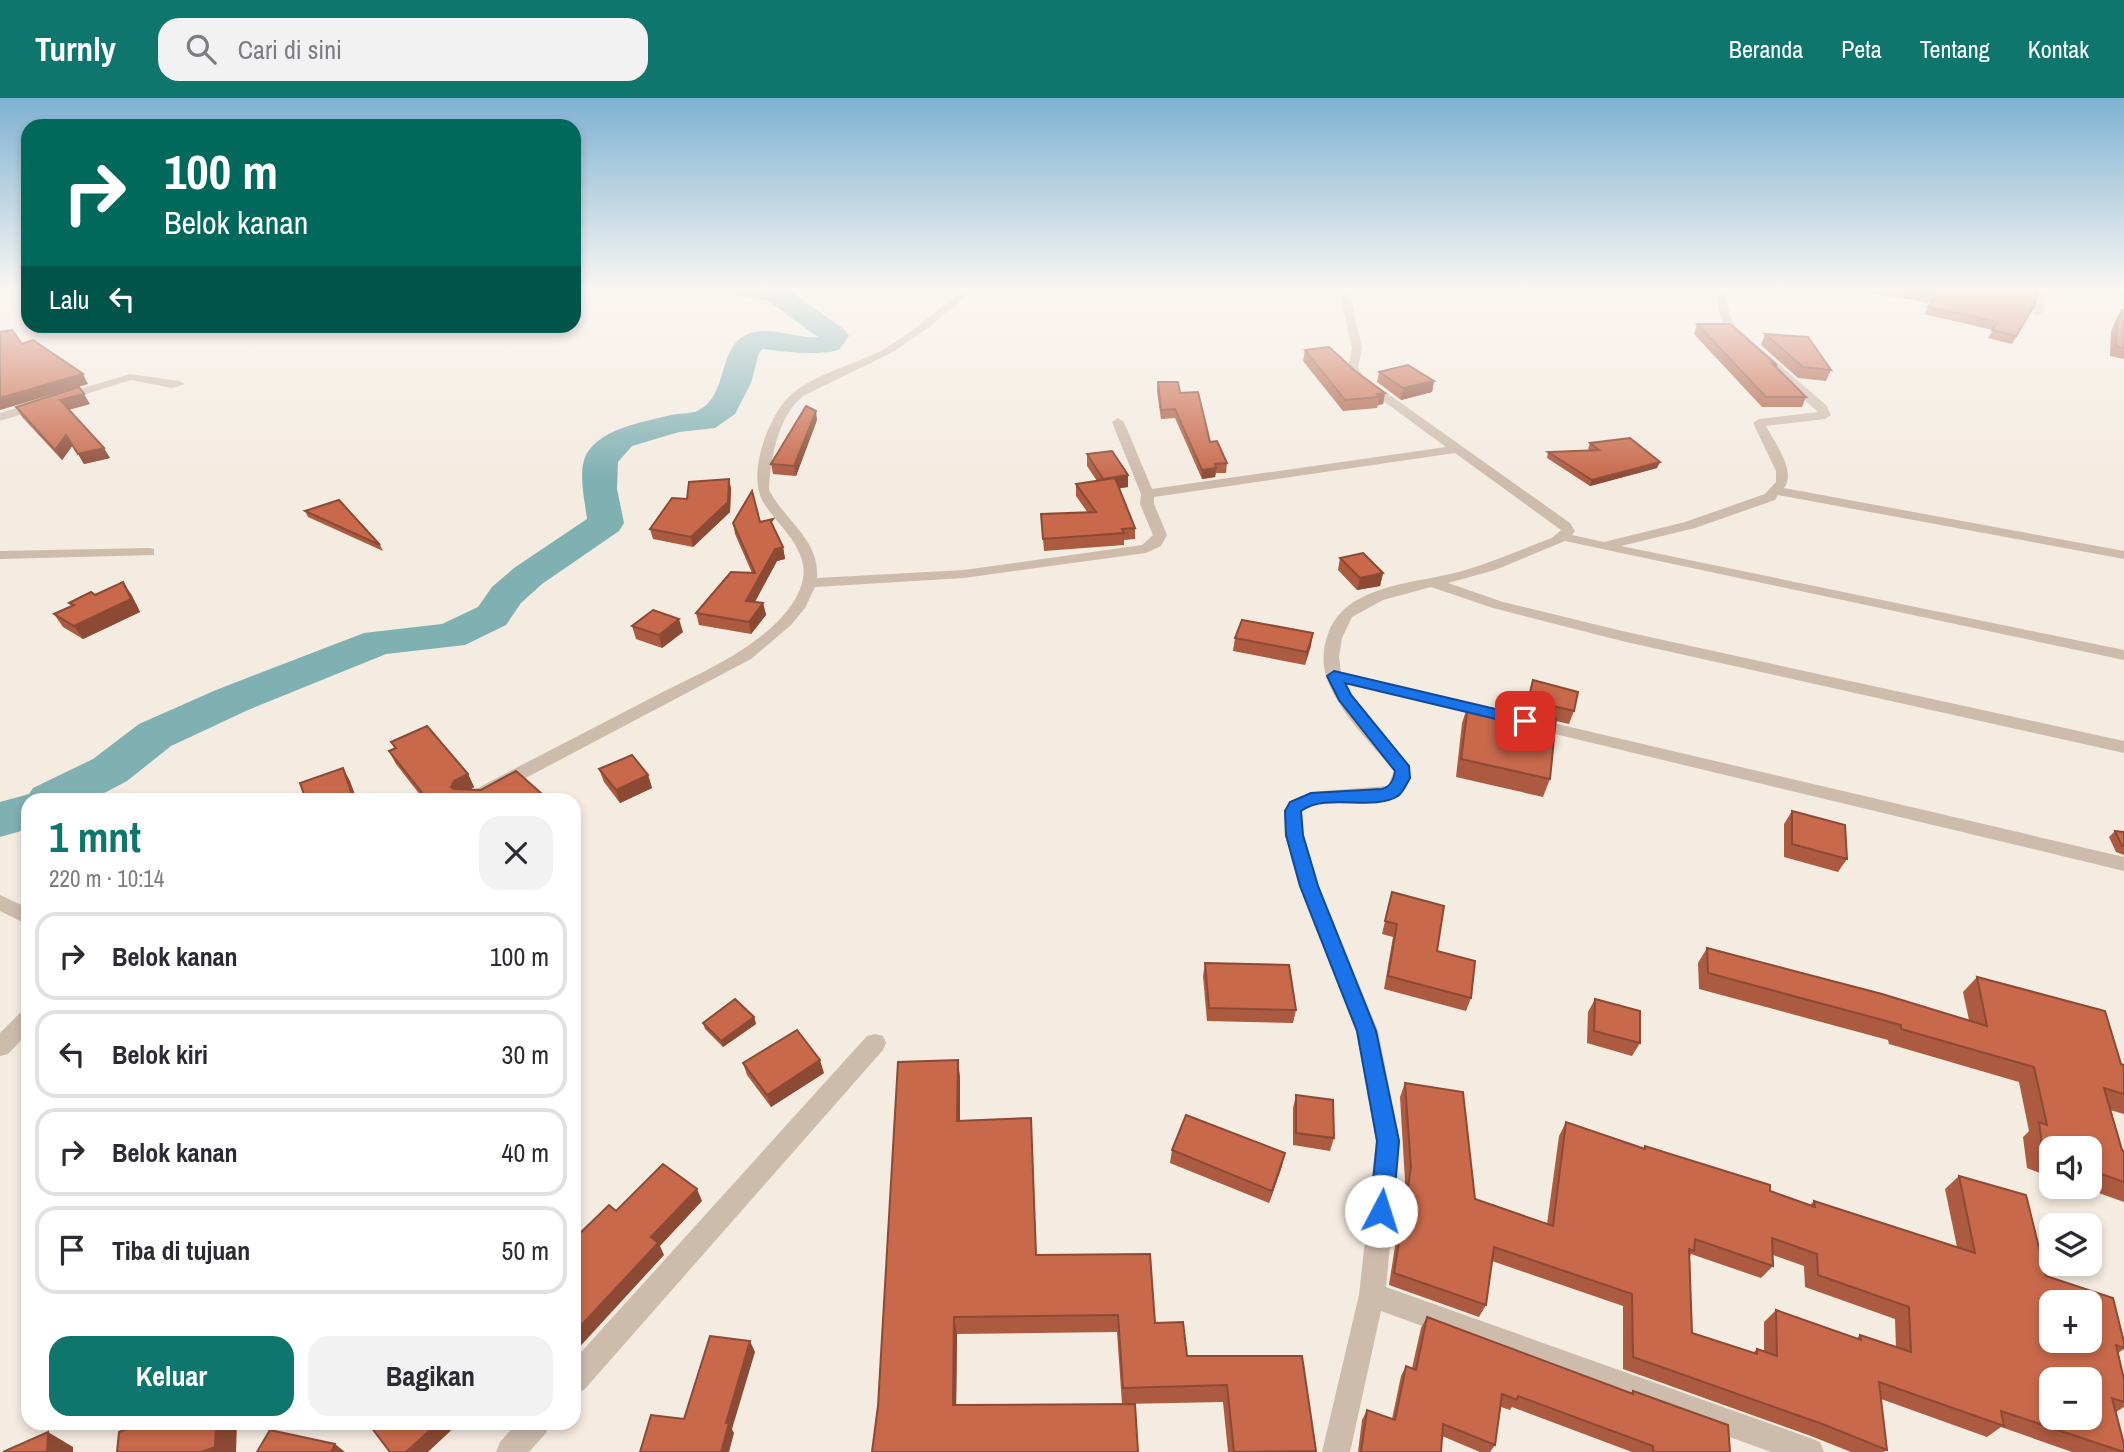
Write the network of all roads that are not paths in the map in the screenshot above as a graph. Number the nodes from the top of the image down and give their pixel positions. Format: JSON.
{"nodes":[{"id":1,"x":885,"y":353,"type":"edge"},
{"id":2,"x":1356,"y":353,"type":"edge"},
{"id":3,"x":1760,"y":353,"type":"edge"},
{"id":4,"x":179,"y":384,"type":"dead end"},
{"id":5,"x":0,"y":417,"type":"edge"},
{"id":6,"x":1118,"y":422,"type":"dead end"},
{"id":7,"x":1457,"y":449,"type":"junction"},
{"id":8,"x":1778,"y":491,"type":"junction"},
{"id":9,"x":1147,"y":494,"type":"junction"},
{"id":10,"x":1564,"y":537,"type":"junction"},
{"id":11,"x":1604,"y":546,"type":"junction"},
{"id":12,"x":149,"y":552,"type":"dead end"},
{"id":13,"x":0,"y":555,"type":"edge"},
{"id":14,"x":2124,"y":555,"type":"edge"},
{"id":15,"x":810,"y":583,"type":"junction"},
{"id":16,"x":1433,"y":583,"type":"junction"},
{"id":17,"x":2124,"y":655,"type":"edge"},
{"id":18,"x":1334,"y":676,"type":"junction"},
{"id":19,"x":2124,"y":747,"type":"edge"},
{"id":20,"x":482,"y":793,"type":"edge"},
{"id":21,"x":2124,"y":864,"type":"edge"},
{"id":22,"x":0,"y":902,"type":"edge"},
{"id":23,"x":21,"y":913,"type":"edge"},
{"id":24,"x":21,"y":1026,"type":"edge"},
{"id":25,"x":875,"y":1042,"type":"dead end"},
{"id":26,"x":0,"y":1047,"type":"edge"},
{"id":27,"x":1372,"y":1295,"type":"junction"},
{"id":28,"x":581,"y":1372,"type":"edge"},
{"id":29,"x":530,"y":1430,"type":"edge"},
{"id":30,"x":510,"y":1452,"type":"edge"},
{"id":31,"x":1336,"y":1452,"type":"edge"},
{"id":32,"x":1810,"y":1452,"type":"edge"}],
"edges":[{"from":1,"to":15,"type":"street"},
{"from":2,"to":7,"type":"street"},
{"from":3,"to":8,"type":"street"},
{"from":4,"to":5,"type":"street"},
{"from":6,"to":9,"type":"street"},
{"from":7,"to":9,"type":"street"},
{"from":7,"to":10,"type":"street"},
{"from":8,"to":11,"type":"street"},
{"from":8,"to":14,"type":"street"},
{"from":9,"to":15,"type":"street"},
{"from":10,"to":11,"type":"street"},
{"from":10,"to":16,"type":"street"},
{"from":11,"to":17,"type":"street"},
{"from":12,"to":13,"type":"street"},
{"from":15,"to":20,"type":"street"},
{"from":16,"to":18,"type":"street"},
{"from":16,"to":19,"type":"street"},
{"from":18,"to":21,"type":"street"},
{"from":18,"to":27,"type":"street"},
{"from":22,"to":23,"type":"street"},
{"from":24,"to":26,"type":"street"},
{"from":25,"to":28,"type":"street"},
{"from":27,"to":31,"type":"street"},
{"from":27,"to":32,"type":"street"},
{"from":29,"to":30,"type":"street"}]}
